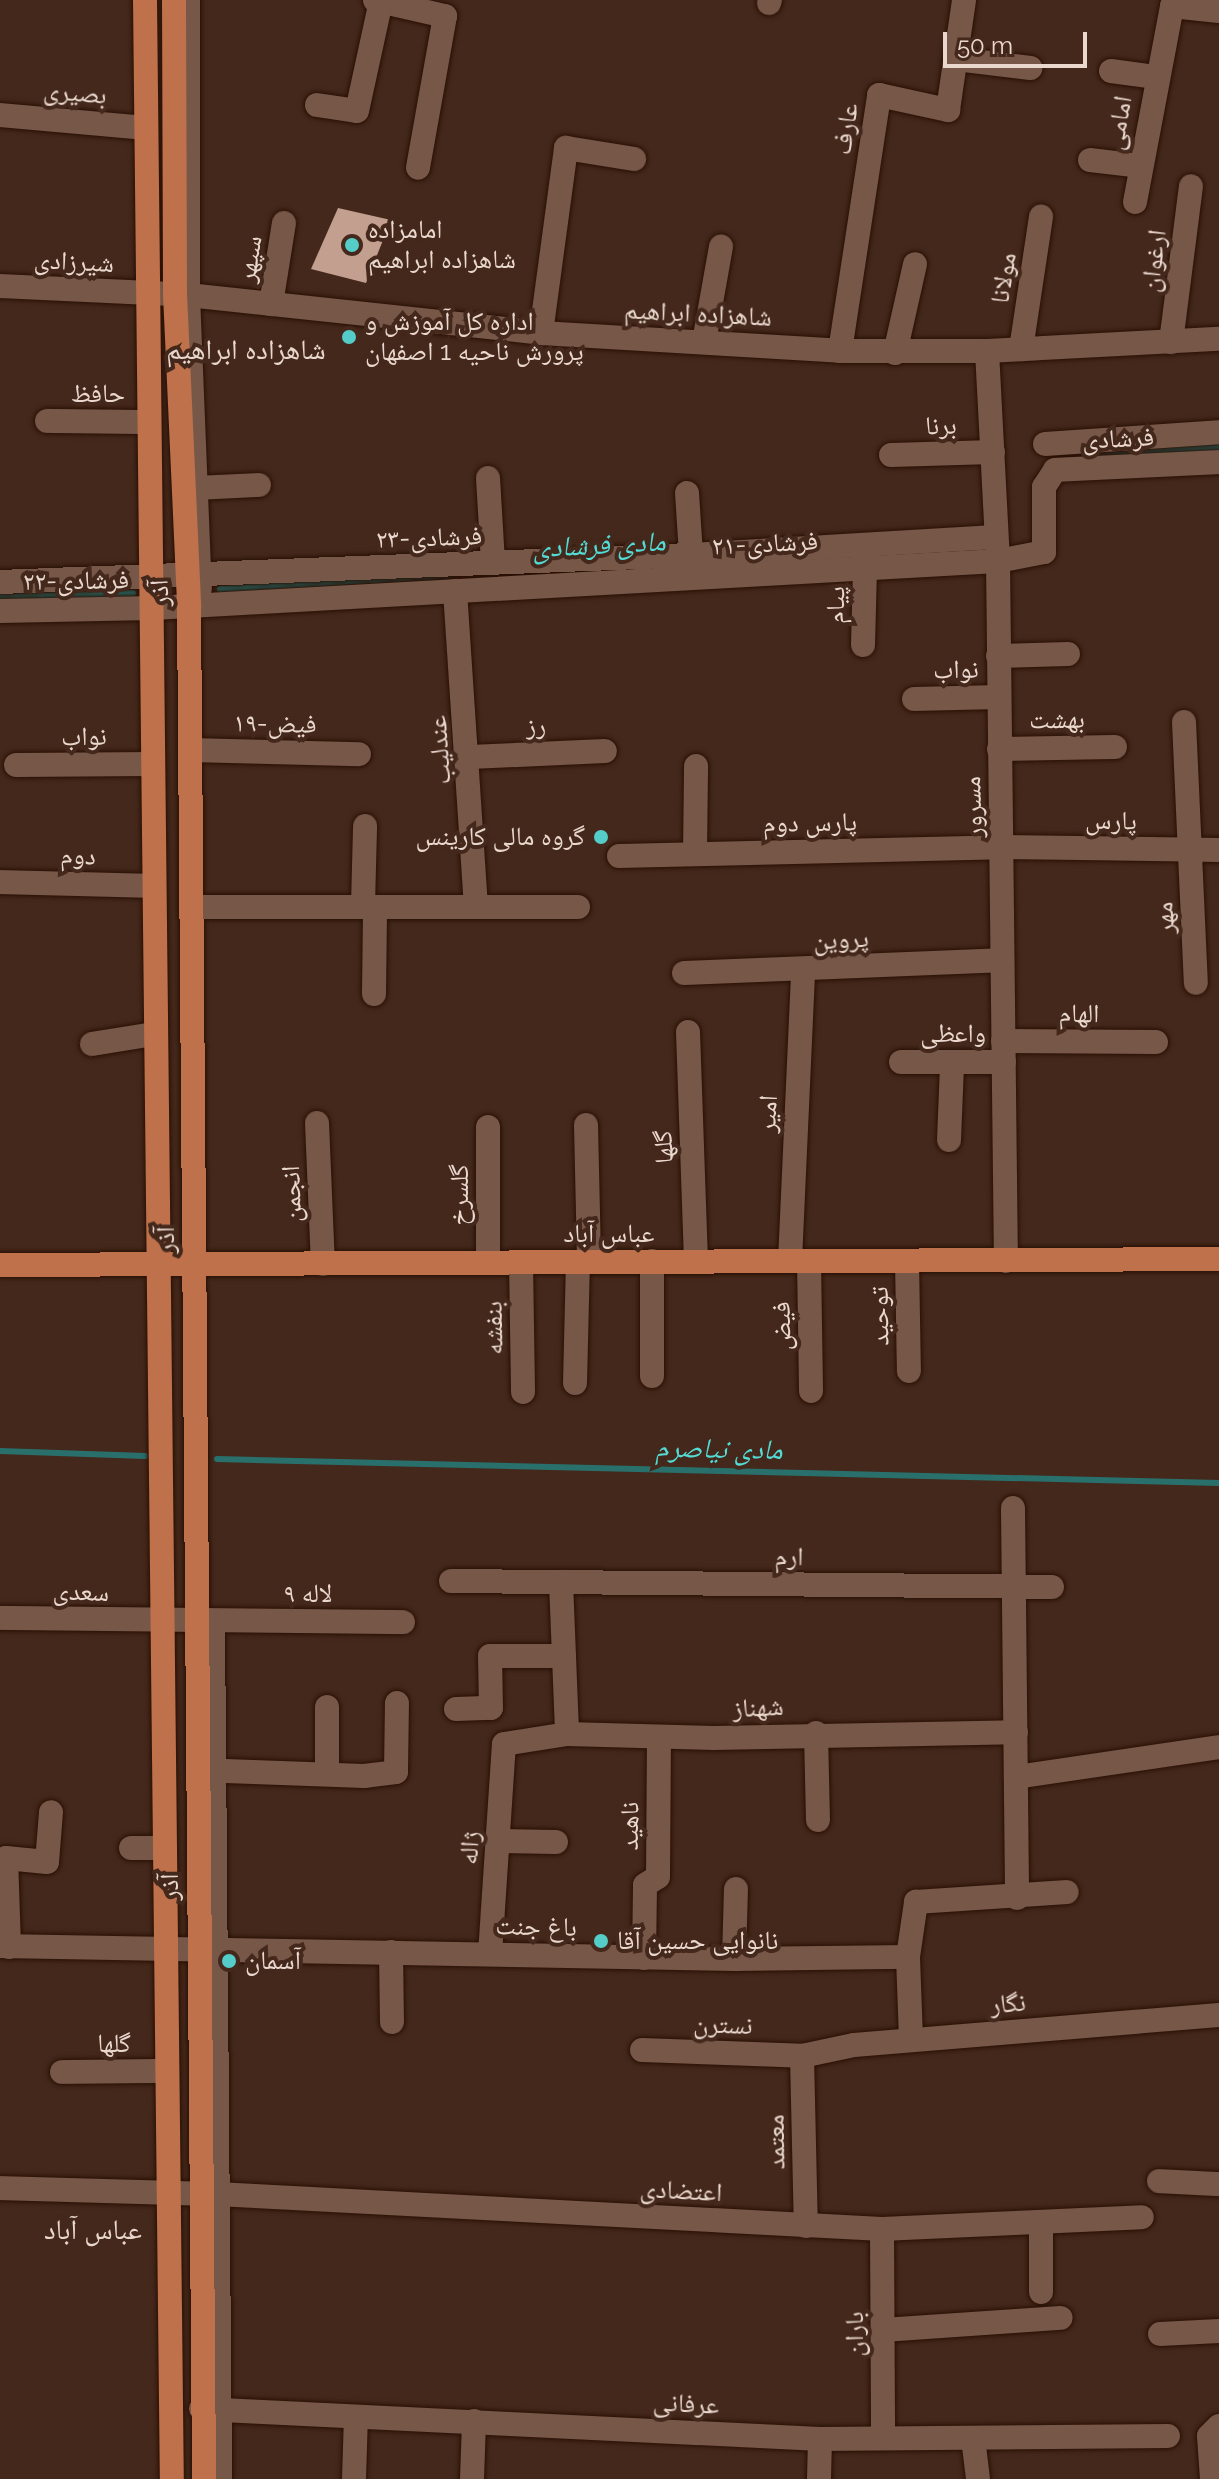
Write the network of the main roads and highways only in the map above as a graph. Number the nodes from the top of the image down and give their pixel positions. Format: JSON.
{"nodes":[{"id":1,"x":145,"y":0,"type":"edge"},
{"id":2,"x":181,"y":5,"type":"edge"},
{"id":3,"x":1219,"y":1259,"type":"edge"},
{"id":4,"x":157,"y":1264,"type":"junction"},
{"id":5,"x":194,"y":1264,"type":"junction"},
{"id":6,"x":0,"y":1265,"type":"edge"},
{"id":7,"x":160,"y":1484,"type":"junction"},
{"id":8,"x":198,"y":1484,"type":"junction"},
{"id":9,"x":172,"y":2479,"type":"edge"},
{"id":10,"x":204,"y":2479,"type":"edge"}],
"edges":[{"from":1,"to":4,"type":"main road","name":"آذر"},
{"from":2,"to":5,"type":"main road","name":"آذر"},
{"from":3,"to":5,"type":"main road","name":"عباس آباد"},
{"from":4,"to":5,"type":"main road","name":"عباس آباد"},
{"from":4,"to":6,"type":"main road","name":"عباس آباد"},
{"from":4,"to":7,"type":"main road","name":"آذر"},
{"from":5,"to":8,"type":"main road","name":"آذر"},
{"from":7,"to":8,"type":"main road"},
{"from":7,"to":9,"type":"main road","name":"آذر"},
{"from":8,"to":10,"type":"main road","name":"آذر"}]}
